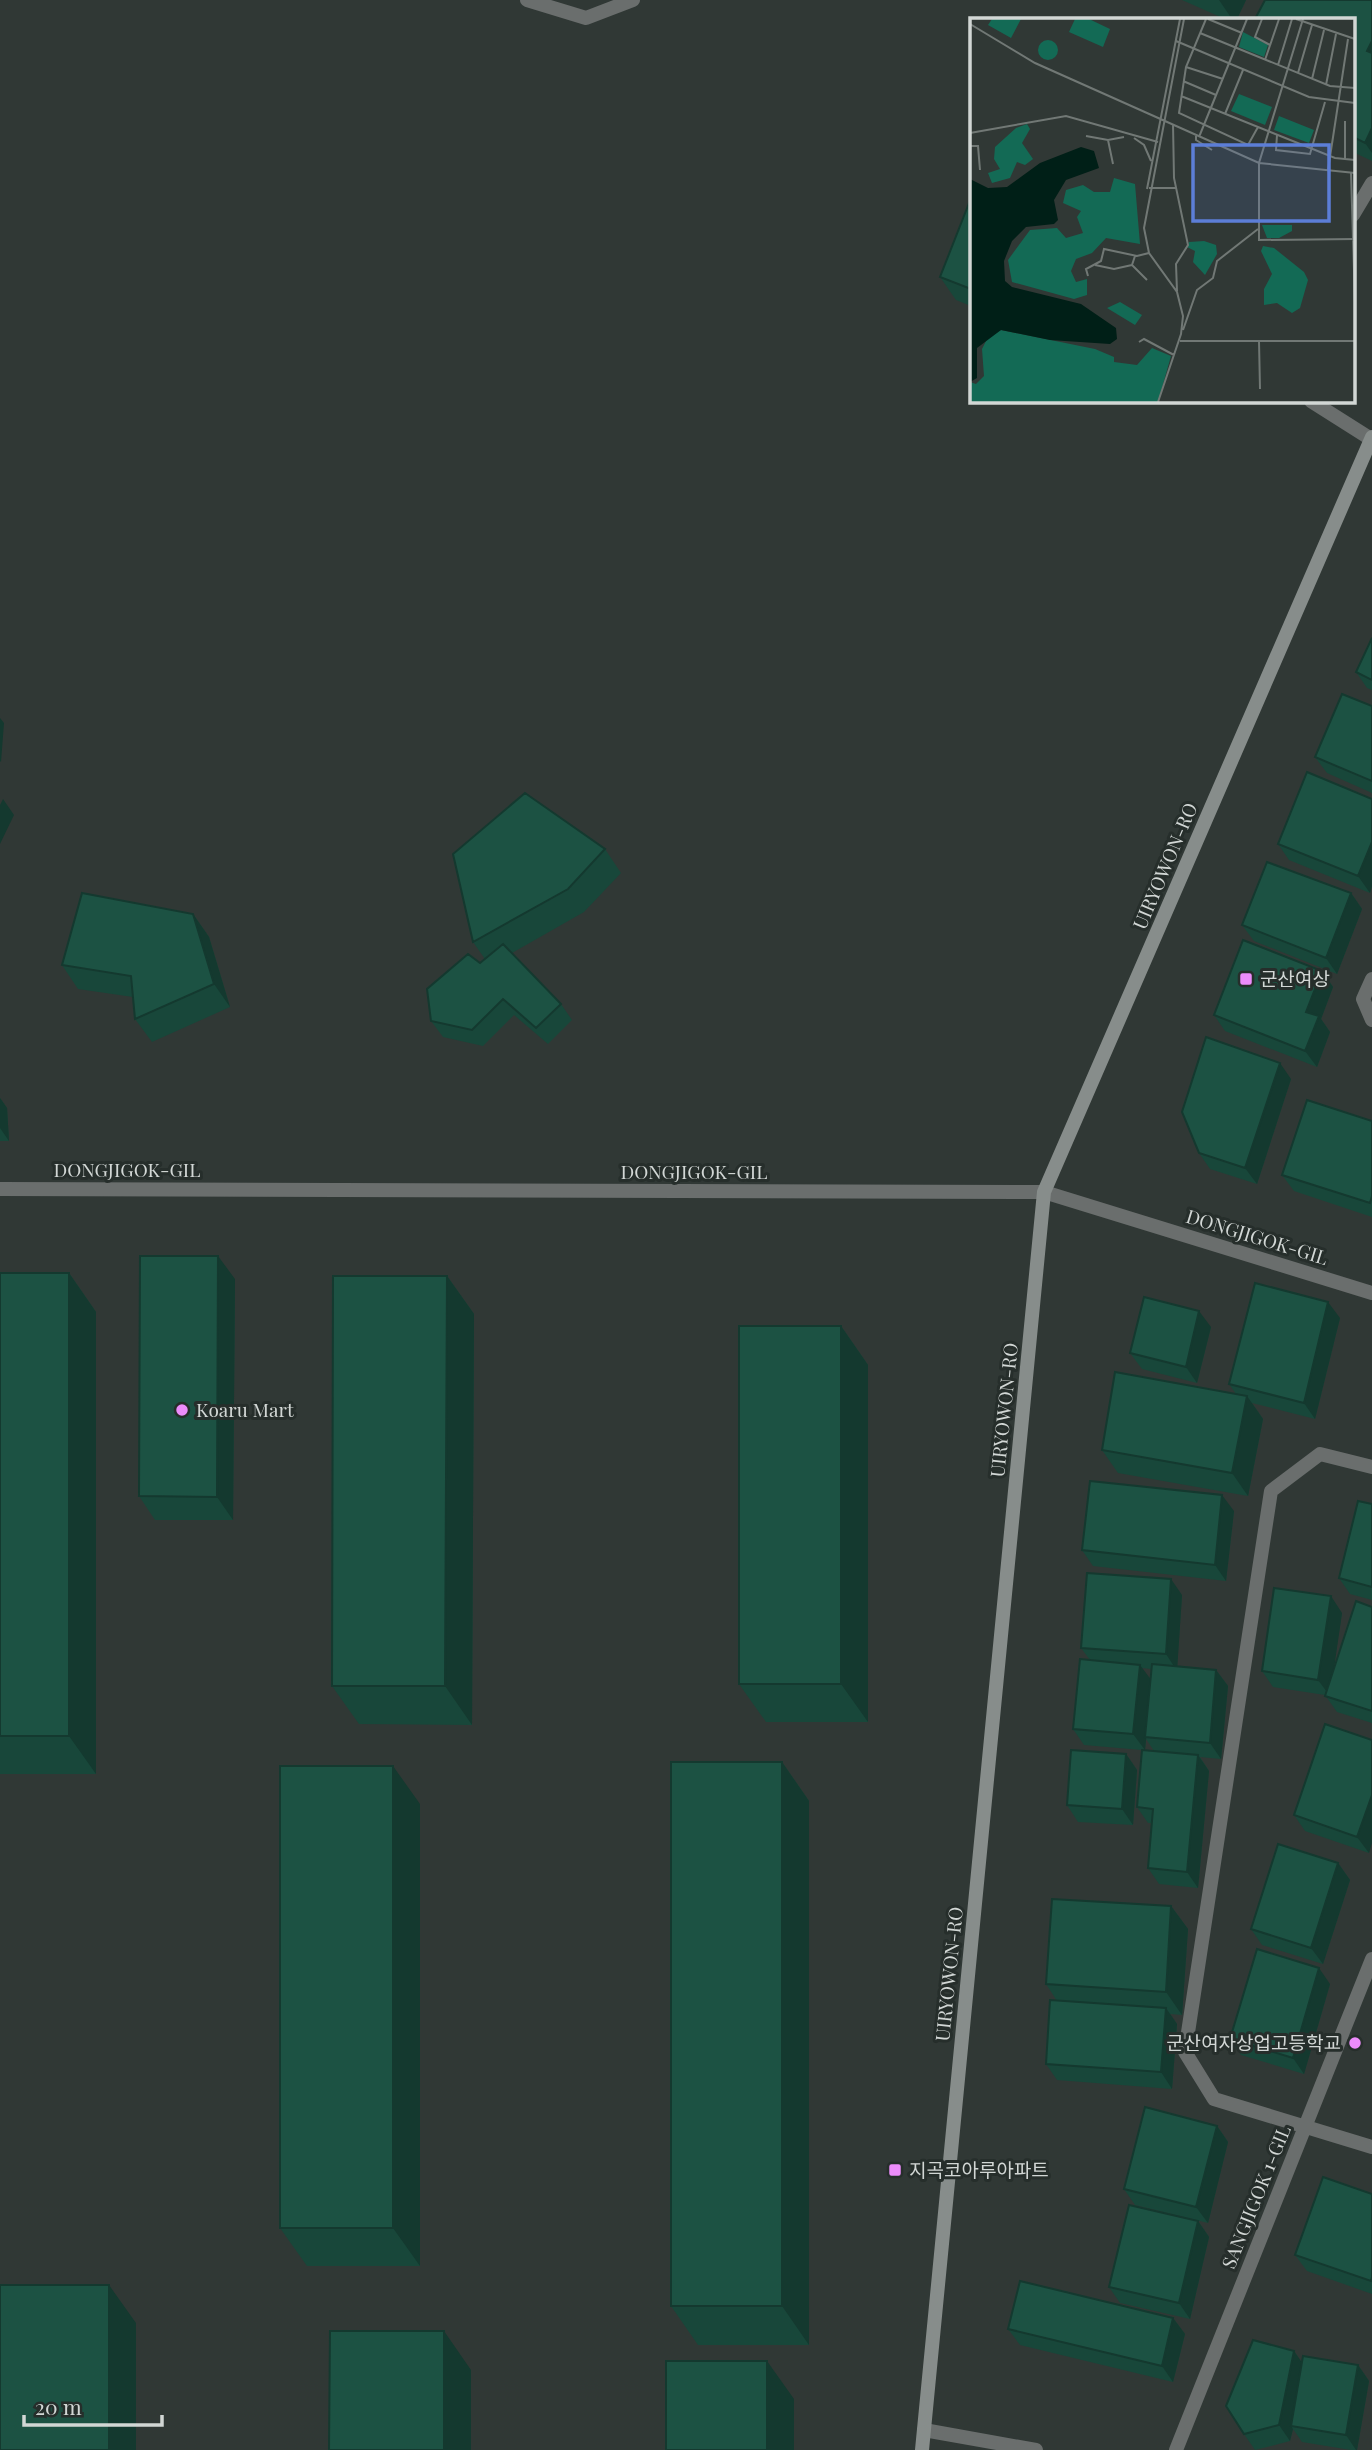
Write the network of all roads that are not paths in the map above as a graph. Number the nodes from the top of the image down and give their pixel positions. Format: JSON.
{"nodes":[{"id":1,"x":527,"y":0,"type":"edge"},
{"id":2,"x":633,"y":0,"type":"edge"},
{"id":3,"x":1372,"y":183,"type":"edge"},
{"id":4,"x":1354,"y":213,"type":"edge"},
{"id":5,"x":1313,"y":402,"type":"edge"},
{"id":6,"x":1372,"y":438,"type":"edge"},
{"id":7,"x":1372,"y":979,"type":"edge"},
{"id":8,"x":1372,"y":1020,"type":"edge"},
{"id":9,"x":0,"y":1189,"type":"edge"},
{"id":10,"x":1044,"y":1192,"type":"junction"},
{"id":11,"x":1372,"y":1293,"type":"edge"},
{"id":12,"x":1372,"y":1467,"type":"edge"},
{"id":13,"x":1372,"y":1959,"type":"edge"},
{"id":14,"x":1305,"y":2127,"type":"junction"},
{"id":15,"x":1372,"y":2147,"type":"edge"},
{"id":16,"x":924,"y":2430,"type":"junction"},
{"id":17,"x":922,"y":2450,"type":"edge"},
{"id":18,"x":1036,"y":2450,"type":"edge"},
{"id":19,"x":1176,"y":2450,"type":"edge"}],
"edges":[{"from":1,"to":2,"type":"street"},
{"from":3,"to":4,"type":"street"},
{"from":5,"to":6,"type":"street"},
{"from":6,"to":10,"type":"street","name":"UIRYOWON-RO"},
{"from":7,"to":8,"type":"street"},
{"from":9,"to":10,"type":"street","name":"DONGJIGOK-GIL"},
{"from":10,"to":11,"type":"street","name":"DONGJIGOK-GIL"},
{"from":10,"to":16,"type":"street","name":"UIRYOWON-RO"},
{"from":12,"to":14,"type":"street"},
{"from":13,"to":14,"type":"street","name":"SANGJIGOK 1-GIL"},
{"from":14,"to":15,"type":"street"},
{"from":14,"to":19,"type":"street","name":"SANGJIGOK 1-GIL"},
{"from":16,"to":17,"type":"street","name":"UIRYOWON-RO"},
{"from":16,"to":18,"type":"street"}]}
